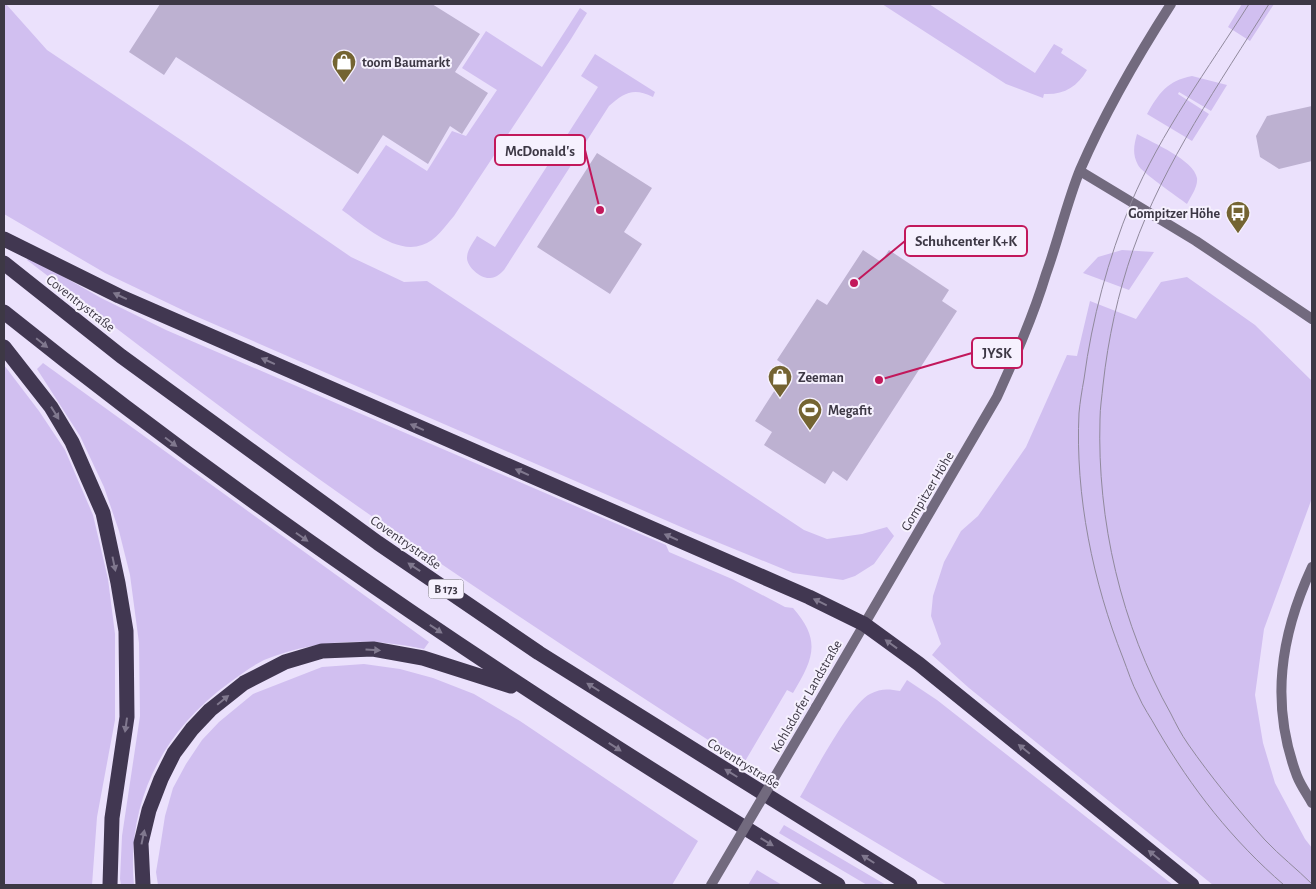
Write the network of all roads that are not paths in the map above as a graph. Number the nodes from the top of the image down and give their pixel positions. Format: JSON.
{"nodes":[{"id":1,"x":1171,"y":4,"type":"edge"},
{"id":2,"x":1080,"y":171,"type":"junction"},
{"id":3,"x":4,"y":239,"type":"edge"},
{"id":4,"x":4,"y":263,"type":"edge"},
{"id":5,"x":4,"y":312,"type":"edge"},
{"id":6,"x":1312,"y":319,"type":"edge"},
{"id":7,"x":4,"y":347,"type":"edge"},
{"id":8,"x":1312,"y":568,"type":"edge"},
{"id":9,"x":864,"y":624,"type":"junction"},
{"id":10,"x":530,"y":692,"type":"junction"},
{"id":11,"x":1312,"y":803,"type":"edge"},
{"id":12,"x":110,"y":885,"type":"edge"},
{"id":13,"x":143,"y":885,"type":"edge"},
{"id":14,"x":711,"y":885,"type":"edge"},
{"id":15,"x":838,"y":885,"type":"edge"},
{"id":16,"x":910,"y":885,"type":"edge"},
{"id":17,"x":1192,"y":885,"type":"edge"}],
"edges":[{"from":1,"to":2,"type":"street","name":"Gompitzer Höhe"},
{"from":2,"to":6,"type":"street"},
{"from":2,"to":9,"type":"street","name":"Gompitzer Höhe"},
{"from":9,"to":3,"type":"highway","one_way":true},
{"from":16,"to":4,"type":"highway","name":"Coventrystraße","number":"B 173","one_way":true},
{"from":5,"to":10,"type":"highway","one_way":true},
{"from":7,"to":12,"type":"highway","one_way":true},
{"from":8,"to":11,"type":"street"},
{"from":9,"to":14,"type":"street","name":"Kohlsdorfer Landstraße","bridge":true},
{"from":17,"to":9,"type":"highway","one_way":true},
{"from":13,"to":10,"type":"highway","one_way":true},
{"from":10,"to":15,"type":"highway","one_way":true}]}
